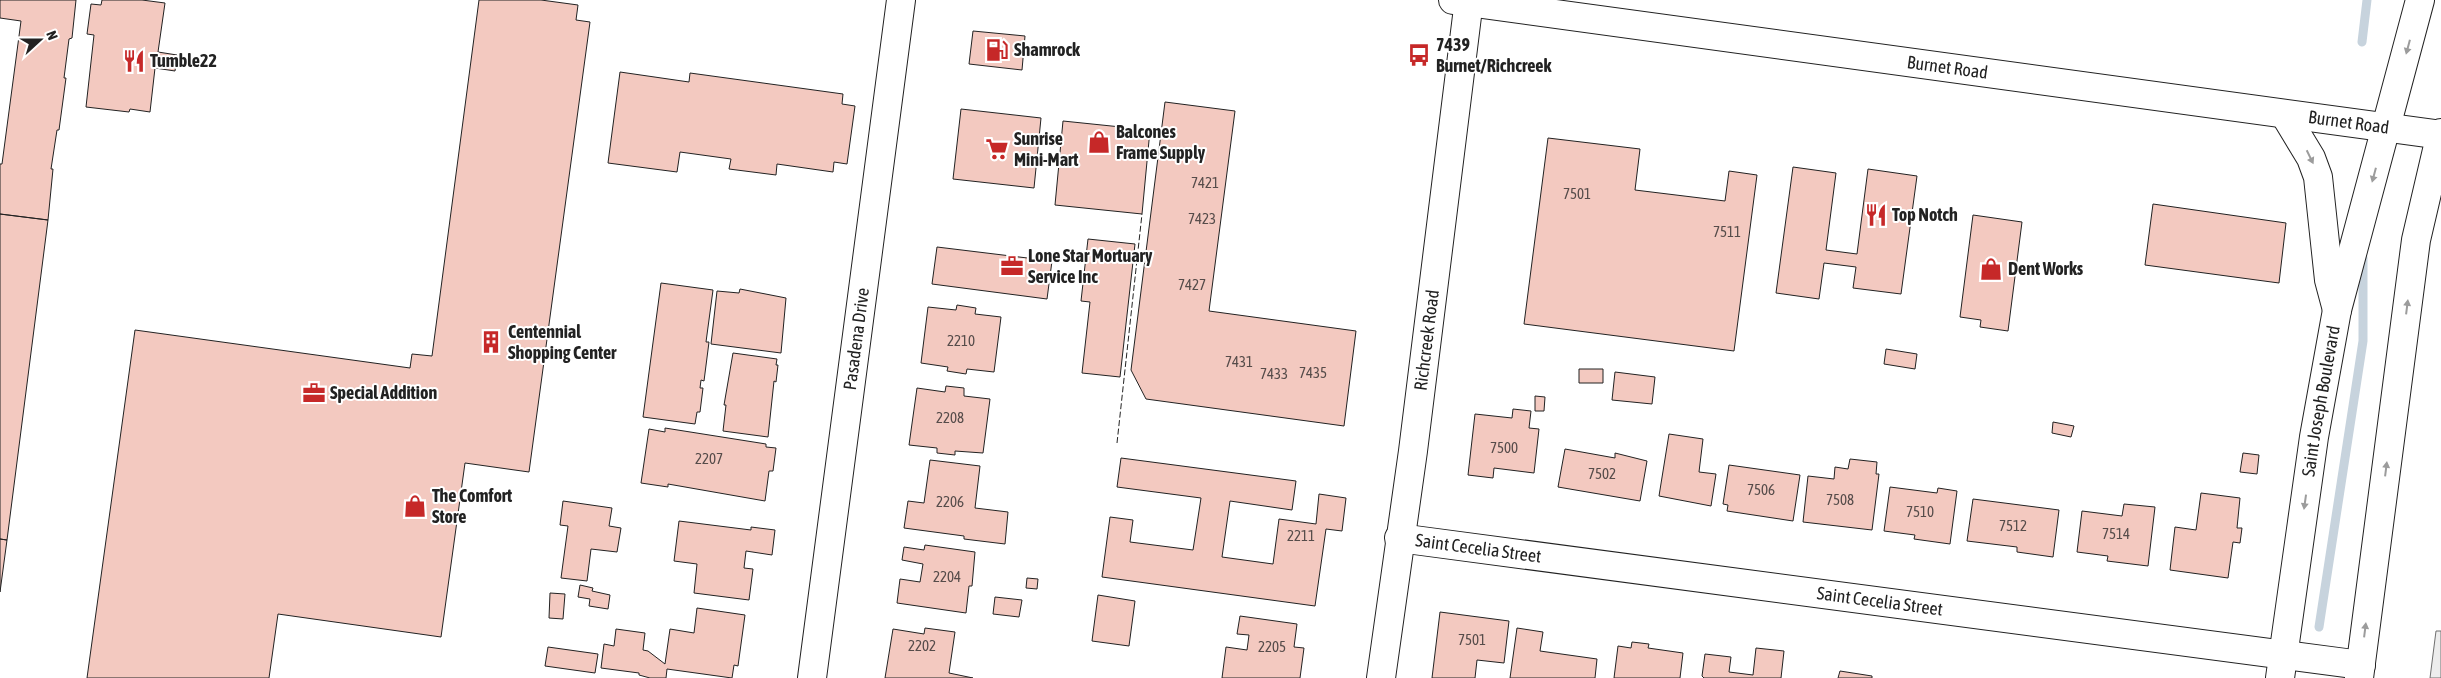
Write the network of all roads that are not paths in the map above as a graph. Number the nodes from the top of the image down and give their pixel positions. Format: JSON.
{"nodes":[{"id":1,"x":901,"y":0,"type":"edge"},
{"id":2,"x":2420,"y":0,"type":"edge"},
{"id":3,"x":1463,"y":1,"type":"edge"},
{"id":4,"x":2285,"y":114,"type":"junction"},
{"id":5,"x":2387,"y":128,"type":"junction"},
{"id":6,"x":2441,"y":135,"type":"edge"},
{"id":7,"x":2337,"y":310,"type":"junction"},
{"id":8,"x":1399,"y":538,"type":"junction"},
{"id":9,"x":2282,"y":666,"type":"edge"},
{"id":10,"x":2360,"y":671,"type":"edge"},
{"id":11,"x":812,"y":678,"type":"edge"},
{"id":12,"x":1380,"y":678,"type":"edge"}],
"edges":[{"from":1,"to":11,"type":"street","name":"Pasadena Drive"},
{"from":2,"to":5,"type":"street","name":"Saint Joseph Boulevard","one_way":true},
{"from":3,"to":4,"type":"street","name":"Burnet Road"},
{"from":3,"to":8,"type":"street","name":"Richcreek Road"},
{"from":4,"to":5,"type":"street","name":"Burnet Road"},
{"from":4,"to":7,"type":"street","one_way":true},
{"from":5,"to":6,"type":"street","name":"Burnet Road"},
{"from":5,"to":7,"type":"street","name":"Saint Joseph Boulevard","one_way":true},
{"from":10,"to":6,"type":"street","one_way":true},
{"from":7,"to":9,"type":"street","name":"Saint Joseph Boulevard","one_way":true},
{"from":8,"to":9,"type":"street","name":"Saint Cecelia Street"},
{"from":8,"to":12,"type":"street","name":"Richcreek Road"},
{"from":9,"to":10,"type":"street","name":"Saint Cecelia Street"}]}
